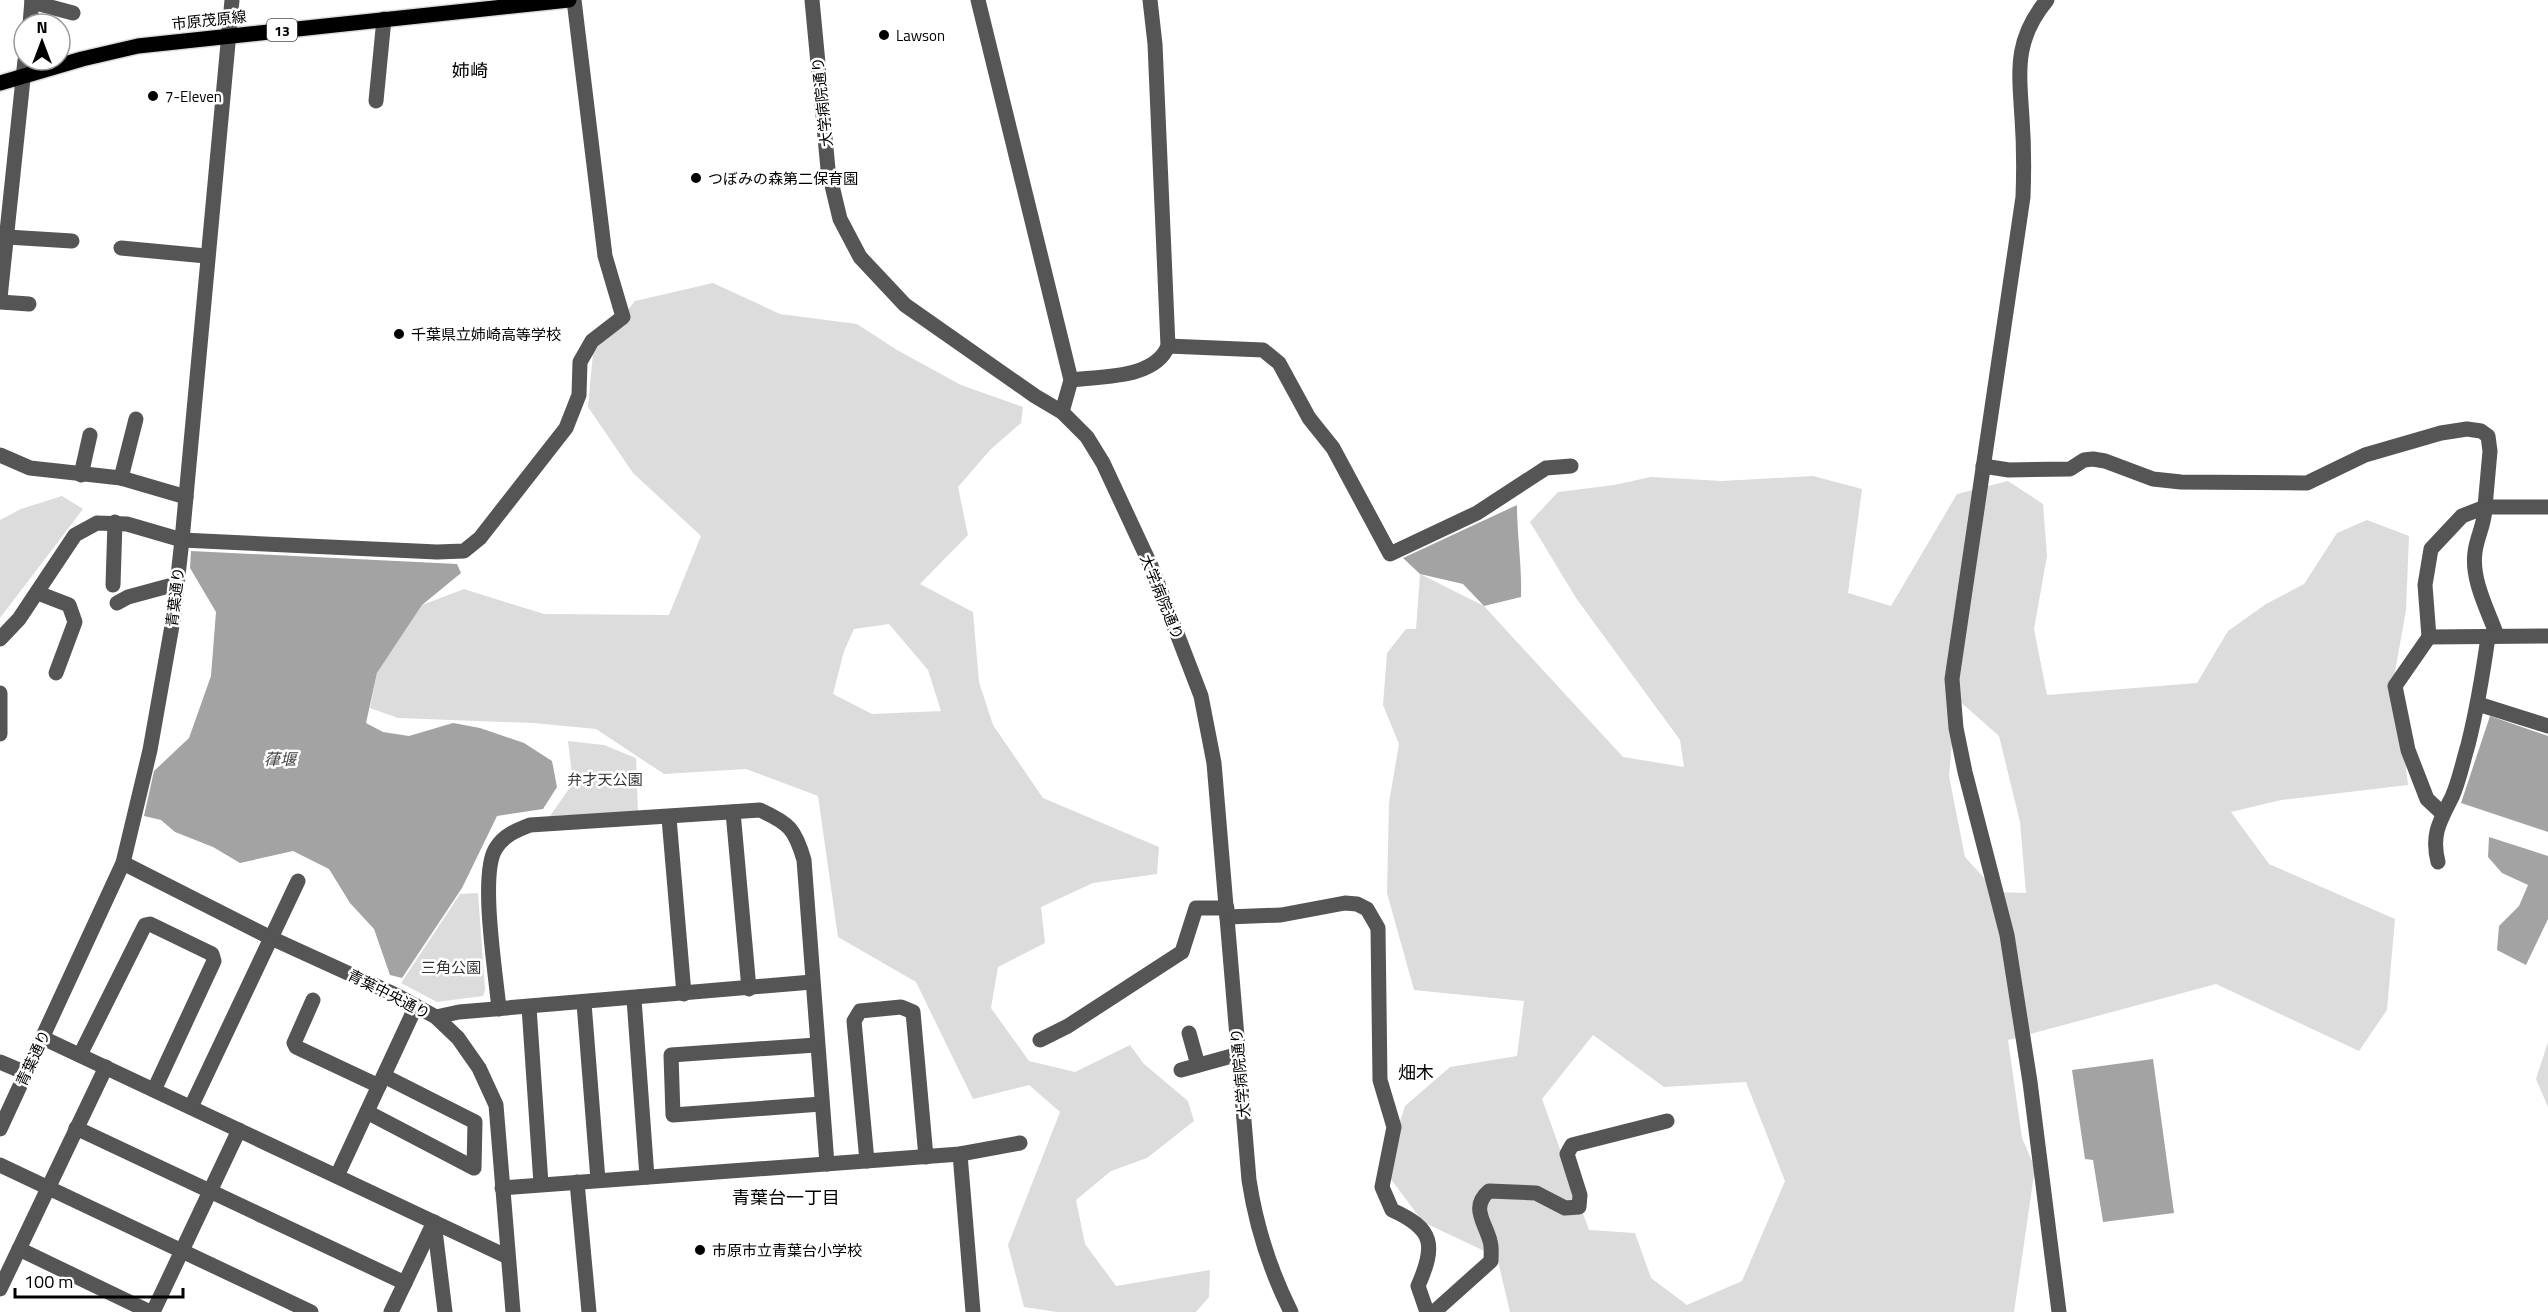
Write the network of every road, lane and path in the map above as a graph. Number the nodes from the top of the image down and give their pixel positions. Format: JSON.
{"nodes":[{"id":1,"x":232,"y":0,"type":"edge"},
{"id":2,"x":569,"y":0,"type":"edge"},
{"id":3,"x":574,"y":0,"type":"edge"},
{"id":4,"x":812,"y":0,"type":"edge"},
{"id":5,"x":978,"y":0,"type":"edge"},
{"id":6,"x":1150,"y":0,"type":"edge"},
{"id":7,"x":2026,"y":0,"type":"edge"},
{"id":8,"x":32,"y":1,"type":"edge"},
{"id":9,"x":2043,"y":5,"type":"edge"},
{"id":10,"x":74,"y":13,"type":"dead end"},
{"id":11,"x":384,"y":19,"type":"junction"},
{"id":12,"x":226,"y":36,"type":"junction"},
{"id":13,"x":72,"y":58,"type":"edge"},
{"id":14,"x":17,"y":72,"type":"edge"},
{"id":15,"x":24,"y":72,"type":"edge"},
{"id":16,"x":0,"y":83,"type":"edge"},
{"id":17,"x":376,"y":100,"type":"dead end"},
{"id":18,"x":5,"y":228,"type":"edge"},
{"id":19,"x":72,"y":241,"type":"dead end"},
{"id":20,"x":121,"y":248,"type":"dead end"},
{"id":21,"x":206,"y":256,"type":"junction"},
{"id":22,"x":0,"y":300,"type":"edge"},
{"id":23,"x":29,"y":304,"type":"dead end"},
{"id":24,"x":1168,"y":346,"type":"junction"},
{"id":25,"x":1071,"y":380,"type":"junction"},
{"id":26,"x":1062,"y":412,"type":"junction"},
{"id":27,"x":136,"y":419,"type":"dead end"},
{"id":28,"x":90,"y":435,"type":"dead end"},
{"id":29,"x":0,"y":455,"type":"edge"},
{"id":30,"x":1570,"y":466,"type":"dead end"},
{"id":31,"x":1983,"y":466,"type":"junction"},
{"id":32,"x":81,"y":475,"type":"junction"},
{"id":33,"x":121,"y":478,"type":"junction"},
{"id":34,"x":186,"y":497,"type":"junction"},
{"id":35,"x":2485,"y":507,"type":"junction"},
{"id":36,"x":2548,"y":507,"type":"edge"},
{"id":37,"x":116,"y":522,"type":"junction"},
{"id":38,"x":182,"y":540,"type":"junction"},
{"id":39,"x":176,"y":584,"type":"junction"},
{"id":40,"x":112,"y":585,"type":"dead end"},
{"id":41,"x":38,"y":593,"type":"junction"},
{"id":42,"x":117,"y":603,"type":"dead end"},
{"id":43,"x":2548,"y":636,"type":"edge"},
{"id":44,"x":2429,"y":637,"type":"junction"},
{"id":45,"x":2492,"y":637,"type":"junction"},
{"id":46,"x":0,"y":639,"type":"edge"},
{"id":47,"x":56,"y":673,"type":"dead end"},
{"id":48,"x":0,"y":693,"type":"edge"},
{"id":49,"x":2478,"y":704,"type":"junction"},
{"id":50,"x":2548,"y":726,"type":"edge"},
{"id":51,"x":0,"y":734,"type":"edge"},
{"id":52,"x":733,"y":812,"type":"junction"},
{"id":53,"x":2442,"y":813,"type":"junction"},
{"id":54,"x":669,"y":818,"type":"junction"},
{"id":55,"x":2438,"y":862,"type":"dead end"},
{"id":56,"x":123,"y":863,"type":"junction"},
{"id":57,"x":298,"y":881,"type":"dead end"},
{"id":58,"x":1227,"y":912,"type":"junction"},
{"id":59,"x":271,"y":938,"type":"junction"},
{"id":60,"x":812,"y":982,"type":"junction"},
{"id":61,"x":749,"y":989,"type":"junction"},
{"id":62,"x":684,"y":994,"type":"junction"},
{"id":63,"x":634,"y":999,"type":"junction"},
{"id":64,"x":313,"y":1000,"type":"dead end"},
{"id":65,"x":584,"y":1003,"type":"junction"},
{"id":66,"x":416,"y":1006,"type":"junction"},
{"id":67,"x":529,"y":1007,"type":"junction"},
{"id":68,"x":499,"y":1009,"type":"junction"},
{"id":69,"x":436,"y":1017,"type":"junction"},
{"id":70,"x":1189,"y":1033,"type":"dead end"},
{"id":71,"x":43,"y":1038,"type":"junction"},
{"id":72,"x":1040,"y":1041,"type":"dead end"},
{"id":73,"x":816,"y":1045,"type":"junction"},
{"id":74,"x":1239,"y":1054,"type":"junction"},
{"id":75,"x":80,"y":1055,"type":"junction"},
{"id":76,"x":0,"y":1062,"type":"edge"},
{"id":77,"x":1198,"y":1065,"type":"junction"},
{"id":78,"x":106,"y":1067,"type":"junction"},
{"id":79,"x":1182,"y":1070,"type":"dead end"},
{"id":80,"x":26,"y":1073,"type":"junction"},
{"id":81,"x":382,"y":1081,"type":"junction"},
{"id":82,"x":154,"y":1090,"type":"junction"},
{"id":83,"x":821,"y":1104,"type":"junction"},
{"id":84,"x":192,"y":1107,"type":"junction"},
{"id":85,"x":367,"y":1112,"type":"junction"},
{"id":86,"x":1666,"y":1121,"type":"dead end"},
{"id":87,"x":76,"y":1128,"type":"junction"},
{"id":88,"x":0,"y":1129,"type":"edge"},
{"id":89,"x":239,"y":1130,"type":"junction"},
{"id":90,"x":1020,"y":1143,"type":"dead end"},
{"id":91,"x":960,"y":1154,"type":"junction"},
{"id":92,"x":926,"y":1157,"type":"junction"},
{"id":93,"x":867,"y":1161,"type":"junction"},
{"id":94,"x":827,"y":1164,"type":"junction"},
{"id":95,"x":0,"y":1165,"type":"edge"},
{"id":96,"x":337,"y":1176,"type":"junction"},
{"id":97,"x":646,"y":1177,"type":"junction"},
{"id":98,"x":598,"y":1180,"type":"junction"},
{"id":99,"x":577,"y":1182,"type":"junction"},
{"id":100,"x":541,"y":1184,"type":"junction"},
{"id":101,"x":48,"y":1187,"type":"junction"},
{"id":102,"x":502,"y":1188,"type":"junction"},
{"id":103,"x":209,"y":1192,"type":"junction"},
{"id":104,"x":434,"y":1222,"type":"junction"},
{"id":105,"x":19,"y":1250,"type":"junction"},
{"id":106,"x":182,"y":1250,"type":"junction"},
{"id":107,"x":508,"y":1257,"type":"junction"},
{"id":108,"x":405,"y":1283,"type":"junction"},
{"id":109,"x":0,"y":1289,"type":"edge"},
{"id":110,"x":151,"y":1312,"type":"edge"},
{"id":111,"x":311,"y":1312,"type":"edge"},
{"id":112,"x":391,"y":1312,"type":"edge"},
{"id":113,"x":445,"y":1312,"type":"edge"},
{"id":114,"x":513,"y":1312,"type":"edge"},
{"id":115,"x":589,"y":1312,"type":"edge"},
{"id":116,"x":973,"y":1312,"type":"edge"},
{"id":117,"x":1291,"y":1312,"type":"edge"},
{"id":118,"x":1428,"y":1312,"type":"edge"},
{"id":119,"x":1434,"y":1312,"type":"edge"},
{"id":120,"x":2059,"y":1312,"type":"edge"}],
"edges":[{"from":1,"to":12,"type":"street","name":"青葉通り"},
{"from":2,"to":11,"type":"main road","name":"市原茂原線","number":"13"},
{"from":3,"to":38,"type":"street"},
{"from":4,"to":26,"type":"street","name":"大学病院通り"},
{"from":5,"to":25,"type":"street"},
{"from":6,"to":24,"type":"street"},
{"from":7,"to":9,"type":"street"},
{"from":8,"to":10,"type":"street"},
{"from":9,"to":31,"type":"street"},
{"from":11,"to":12,"type":"main road","name":"市原茂原線","number":"13"},
{"from":11,"to":17,"type":"street"},
{"from":12,"to":13,"type":"main road","name":"市原茂原線","number":"13"},
{"from":12,"to":21,"type":"street","name":"青葉通り"},
{"from":14,"to":16,"type":"main road","name":"市原茂原線","number":"13"},
{"from":15,"to":18,"type":"street"},
{"from":18,"to":19,"type":"street"},
{"from":18,"to":22,"type":"street"},
{"from":20,"to":21,"type":"street"},
{"from":21,"to":34,"type":"street","name":"青葉通り"},
{"from":22,"to":23,"type":"street"},
{"from":24,"to":25,"type":"street"},
{"from":24,"to":30,"type":"street"},
{"from":25,"to":26,"type":"street"},
{"from":26,"to":58,"type":"street","name":"大学病院通り"},
{"from":27,"to":33,"type":"street"},
{"from":28,"to":32,"type":"street"},
{"from":29,"to":32,"type":"street"},
{"from":31,"to":35,"type":"street"},
{"from":31,"to":120,"type":"street"},
{"from":32,"to":33,"type":"street"},
{"from":33,"to":34,"type":"street"},
{"from":34,"to":38,"type":"street","name":"青葉通り"},
{"from":35,"to":36,"type":"street"},
{"from":35,"to":44,"type":"street"},
{"from":35,"to":45,"type":"street"},
{"from":37,"to":38,"type":"street"},
{"from":37,"to":40,"type":"street"},
{"from":37,"to":41,"type":"street"},
{"from":38,"to":39,"type":"street","name":"青葉通り"},
{"from":39,"to":42,"type":"street"},
{"from":39,"to":56,"type":"street","name":"青葉通り"},
{"from":41,"to":46,"type":"street"},
{"from":41,"to":47,"type":"street"},
{"from":43,"to":45,"type":"street"},
{"from":44,"to":45,"type":"street"},
{"from":44,"to":53,"type":"street"},
{"from":45,"to":49,"type":"street"},
{"from":48,"to":51,"type":"street"},
{"from":49,"to":50,"type":"street"},
{"from":49,"to":53,"type":"street"},
{"from":52,"to":54,"type":"street"},
{"from":52,"to":60,"type":"street"},
{"from":52,"to":61,"type":"street"},
{"from":53,"to":55,"type":"street"},
{"from":54,"to":62,"type":"street"},
{"from":54,"to":68,"type":"street"},
{"from":56,"to":59,"type":"street","name":"青葉中央通り"},
{"from":56,"to":71,"type":"street","name":"青葉通り"},
{"from":57,"to":59,"type":"street"},
{"from":58,"to":72,"type":"street"},
{"from":58,"to":74,"type":"street","name":"大学病院通り"},
{"from":58,"to":118,"type":"street"},
{"from":59,"to":66,"type":"street","name":"青葉中央通り"},
{"from":59,"to":84,"type":"street"},
{"from":60,"to":61,"type":"street"},
{"from":60,"to":73,"type":"street"},
{"from":61,"to":62,"type":"street"},
{"from":62,"to":63,"type":"street"},
{"from":63,"to":65,"type":"street"},
{"from":63,"to":97,"type":"street"},
{"from":64,"to":81,"type":"street"},
{"from":65,"to":67,"type":"street"},
{"from":65,"to":98,"type":"street"},
{"from":66,"to":69,"type":"street","name":"青葉中央通り"},
{"from":66,"to":81,"type":"street"},
{"from":67,"to":68,"type":"street"},
{"from":67,"to":100,"type":"street"},
{"from":68,"to":69,"type":"street"},
{"from":69,"to":102,"type":"street","name":"青葉中央通り"},
{"from":70,"to":77,"type":"street"},
{"from":71,"to":75,"type":"street"},
{"from":71,"to":80,"type":"street","name":"青葉通り"},
{"from":73,"to":83,"type":"street"},
{"from":73,"to":83,"type":"street"},
{"from":74,"to":77,"type":"street"},
{"from":74,"to":117,"type":"street","name":"大学病院通り"},
{"from":75,"to":78,"type":"street"},
{"from":75,"to":82,"type":"street"},
{"from":76,"to":80,"type":"street"},
{"from":77,"to":79,"type":"street"},
{"from":78,"to":82,"type":"street"},
{"from":78,"to":87,"type":"street"},
{"from":80,"to":88,"type":"street","name":"青葉通り"},
{"from":81,"to":85,"type":"street"},
{"from":81,"to":85,"type":"street"},
{"from":82,"to":84,"type":"street"},
{"from":83,"to":94,"type":"street"},
{"from":84,"to":89,"type":"street"},
{"from":85,"to":96,"type":"street"},
{"from":86,"to":119,"type":"street"},
{"from":87,"to":101,"type":"street"},
{"from":87,"to":103,"type":"street"},
{"from":89,"to":96,"type":"street"},
{"from":89,"to":103,"type":"street"},
{"from":90,"to":91,"type":"street"},
{"from":91,"to":92,"type":"street"},
{"from":91,"to":116,"type":"street"},
{"from":92,"to":93,"type":"street"},
{"from":92,"to":93,"type":"street"},
{"from":93,"to":94,"type":"street"},
{"from":94,"to":97,"type":"street"},
{"from":95,"to":101,"type":"street"},
{"from":96,"to":104,"type":"street"},
{"from":97,"to":98,"type":"street"},
{"from":98,"to":99,"type":"street"},
{"from":99,"to":100,"type":"street"},
{"from":99,"to":115,"type":"street"},
{"from":100,"to":102,"type":"street"},
{"from":101,"to":105,"type":"street"},
{"from":101,"to":106,"type":"street"},
{"from":102,"to":107,"type":"street","name":"青葉中央通り"},
{"from":103,"to":106,"type":"street"},
{"from":103,"to":108,"type":"street"},
{"from":104,"to":107,"type":"street"},
{"from":104,"to":108,"type":"street"},
{"from":104,"to":113,"type":"street"},
{"from":105,"to":109,"type":"street"},
{"from":105,"to":110,"type":"street"},
{"from":106,"to":110,"type":"street"},
{"from":106,"to":111,"type":"street"},
{"from":107,"to":114,"type":"street","name":"青葉中央通り"},
{"from":108,"to":112,"type":"street"}]}
